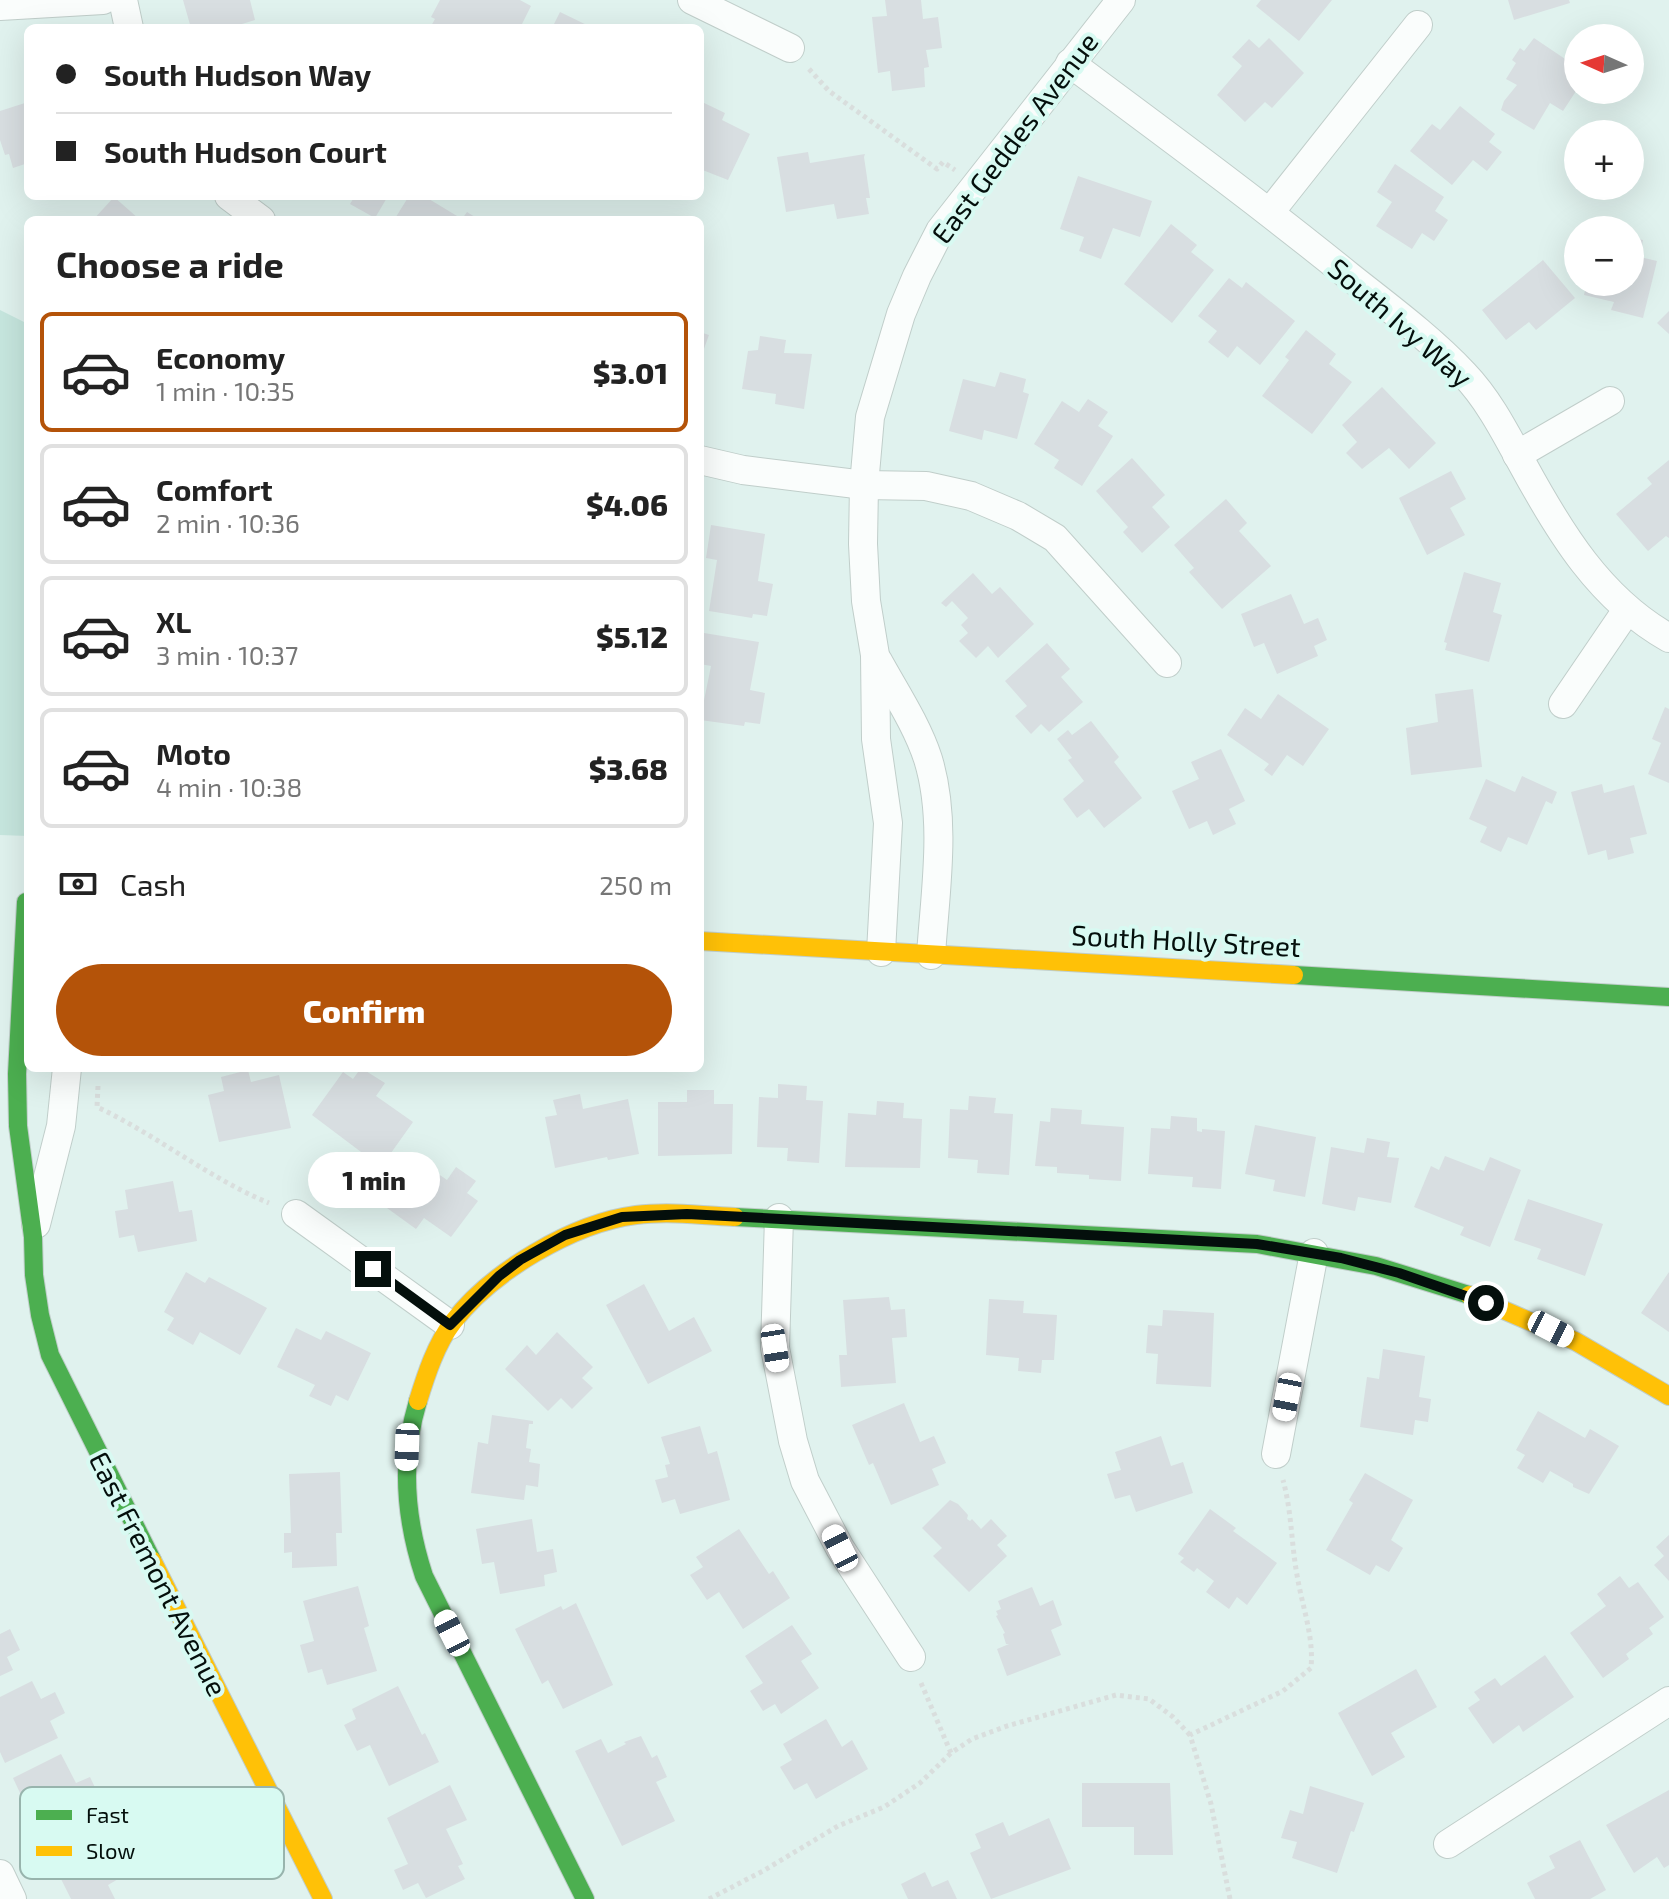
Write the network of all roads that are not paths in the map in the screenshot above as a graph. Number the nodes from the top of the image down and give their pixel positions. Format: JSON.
{"nodes":[{"id":1,"x":103,"y":0,"type":"edge"},
{"id":2,"x":123,"y":0,"type":"edge"},
{"id":3,"x":692,"y":0,"type":"edge"},
{"id":4,"x":1121,"y":0,"type":"edge"},
{"id":5,"x":0,"y":6,"type":"edge"},
{"id":6,"x":128,"y":24,"type":"edge"},
{"id":7,"x":1418,"y":25,"type":"dead end"},
{"id":8,"x":790,"y":48,"type":"road end"},
{"id":9,"x":1070,"y":63,"type":"junction"},
{"id":10,"x":234,"y":200,"type":"edge"},
{"id":11,"x":1270,"y":212,"type":"junction"},
{"id":12,"x":256,"y":216,"type":"edge"},
{"id":13,"x":1610,"y":401,"type":"dead end"},
{"id":14,"x":1517,"y":455,"type":"junction"},
{"id":15,"x":704,"y":461,"type":"edge"},
{"id":16,"x":864,"y":485,"type":"junction"},
{"id":17,"x":1627,"y":610,"type":"junction"},
{"id":18,"x":1669,"y":638,"type":"edge"},
{"id":19,"x":875,"y":655,"type":"junction"},
{"id":20,"x":1167,"y":663,"type":"dead end"},
{"id":21,"x":1563,"y":704,"type":"dead end"},
{"id":22,"x":23,"y":902,"type":"edge"},
{"id":23,"x":704,"y":941,"type":"edge"},
{"id":24,"x":881,"y":952,"type":"junction"},
{"id":25,"x":931,"y":955,"type":"junction"},
{"id":26,"x":1669,"y":997,"type":"edge"},
{"id":27,"x":67,"y":1072,"type":"edge"},
{"id":28,"x":296,"y":1214,"type":"road end"},
{"id":29,"x":779,"y":1218,"type":"junction"},
{"id":30,"x":33,"y":1237,"type":"junction"},
{"id":31,"x":1314,"y":1253,"type":"junction"},
{"id":32,"x":450,"y":1325,"type":"junction"},
{"id":33,"x":1669,"y":1396,"type":"edge"},
{"id":34,"x":1276,"y":1454,"type":"road end"},
{"id":35,"x":911,"y":1657,"type":"road end"},
{"id":36,"x":1669,"y":1701,"type":"edge"},
{"id":37,"x":266,"y":1787,"type":"edge"},
{"id":38,"x":284,"y":1822,"type":"edge"},
{"id":39,"x":1448,"y":1844,"type":"dead end"},
{"id":40,"x":0,"y":1874,"type":"edge"},
{"id":41,"x":575,"y":1896,"type":"edge"},
{"id":42,"x":12,"y":1899,"type":"edge"},
{"id":43,"x":323,"y":1899,"type":"edge"}],
"edges":[{"from":1,"to":5,"type":"street"},
{"from":2,"to":6,"type":"street"},
{"from":3,"to":8,"type":"street"},
{"from":4,"to":9,"type":"street","name":"East Geddes Avenue"},
{"from":7,"to":11,"type":"street"},
{"from":9,"to":11,"type":"street","name":"South Ivy Way"},
{"from":9,"to":16,"type":"street","name":"East Geddes Avenue"},
{"from":10,"to":12,"type":"street"},
{"from":11,"to":14,"type":"street","name":"South Ivy Way"},
{"from":13,"to":14,"type":"street"},
{"from":14,"to":17,"type":"street","name":"South Ivy Way"},
{"from":15,"to":16,"type":"street"},
{"from":16,"to":19,"type":"street","name":"East Geddes Avenue"},
{"from":16,"to":20,"type":"street"},
{"from":17,"to":18,"type":"street","name":"South Ivy Way"},
{"from":17,"to":21,"type":"street"},
{"from":19,"to":24,"type":"street","name":"East Geddes Avenue"},
{"from":19,"to":25,"type":"street","name":"East Geddes Avenue"},
{"from":22,"to":30,"type":"street","name":"East Fremont Avenue"},
{"from":23,"to":24,"type":"street","name":"South Holly Street"},
{"from":24,"to":25,"type":"street","name":"South Holly Street"},
{"from":25,"to":26,"type":"street","name":"South Holly Street"},
{"from":27,"to":30,"type":"street","name":"East Fremont Avenue"},
{"from":28,"to":32,"type":"street"},
{"from":29,"to":31,"type":"street"},
{"from":29,"to":32,"type":"street"},
{"from":29,"to":35,"type":"street"},
{"from":30,"to":37,"type":"street","name":"East Fremont Avenue"},
{"from":31,"to":33,"type":"street"},
{"from":31,"to":34,"type":"street"},
{"from":32,"to":41,"type":"street"},
{"from":36,"to":39,"type":"street"},
{"from":38,"to":43,"type":"street","name":"East Fremont Avenue"},
{"from":40,"to":42,"type":"street"}]}
